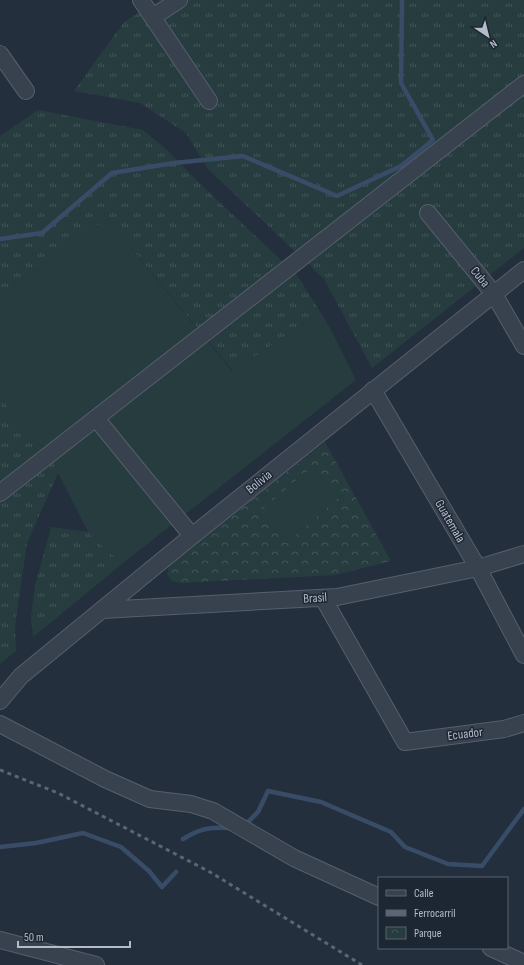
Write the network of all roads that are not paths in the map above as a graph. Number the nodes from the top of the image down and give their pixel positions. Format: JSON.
{"nodes":[{"id":1,"x":141,"y":0,"type":"edge"},
{"id":2,"x":179,"y":0,"type":"edge"},
{"id":3,"x":153,"y":17,"type":"junction"},
{"id":4,"x":0,"y":54,"type":"edge"},
{"id":5,"x":524,"y":84,"type":"edge"},
{"id":6,"x":26,"y":91,"type":"dead end"},
{"id":7,"x":210,"y":101,"type":"dead end"},
{"id":8,"x":428,"y":213,"type":"dead end"},
{"id":9,"x":524,"y":270,"type":"edge"},
{"id":10,"x":494,"y":294,"type":"junction"},
{"id":11,"x":524,"y":346,"type":"edge"},
{"id":12,"x":373,"y":390,"type":"junction"},
{"id":13,"x":99,"y":422,"type":"dead end"},
{"id":14,"x":0,"y":492,"type":"edge"},
{"id":15,"x":192,"y":536,"type":"junction"},
{"id":16,"x":524,"y":554,"type":"edge"},
{"id":17,"x":478,"y":568,"type":"junction"},
{"id":18,"x":323,"y":598,"type":"junction"},
{"id":19,"x":102,"y":610,"type":"junction"},
{"id":20,"x":524,"y":655,"type":"edge"},
{"id":21,"x":0,"y":701,"type":"edge"},
{"id":22,"x":524,"y":723,"type":"edge"},
{"id":23,"x":0,"y":724,"type":"edge"},
{"id":24,"x":378,"y":897,"type":"edge"},
{"id":25,"x":0,"y":940,"type":"edge"},
{"id":26,"x":493,"y":949,"type":"edge"},
{"id":27,"x":524,"y":963,"type":"edge"},
{"id":28,"x":96,"y":965,"type":"edge"}],
"edges":[{"from":1,"to":3,"type":"street"},
{"from":2,"to":3,"type":"street"},
{"from":3,"to":7,"type":"street"},
{"from":4,"to":6,"type":"street"},
{"from":5,"to":14,"type":"street"},
{"from":8,"to":10,"type":"street","name":"Cuba"},
{"from":9,"to":10,"type":"street","name":"Bolivia"},
{"from":10,"to":11,"type":"street","name":"Cuba"},
{"from":10,"to":12,"type":"street","name":"Bolivia"},
{"from":12,"to":15,"type":"street","name":"Bolivia"},
{"from":12,"to":17,"type":"street","name":"Guatemala"},
{"from":13,"to":15,"type":"street"},
{"from":15,"to":19,"type":"street","name":"Bolivia"},
{"from":16,"to":17,"type":"street","name":"Brasil"},
{"from":17,"to":18,"type":"street","name":"Brasil"},
{"from":17,"to":20,"type":"street","name":"Guatemala"},
{"from":18,"to":19,"type":"street","name":"Brasil"},
{"from":18,"to":22,"type":"street","name":"Ecuador"},
{"from":19,"to":21,"type":"street","name":"Bolivia"},
{"from":23,"to":24,"type":"street"},
{"from":25,"to":28,"type":"street"},
{"from":26,"to":27,"type":"street"}]}
